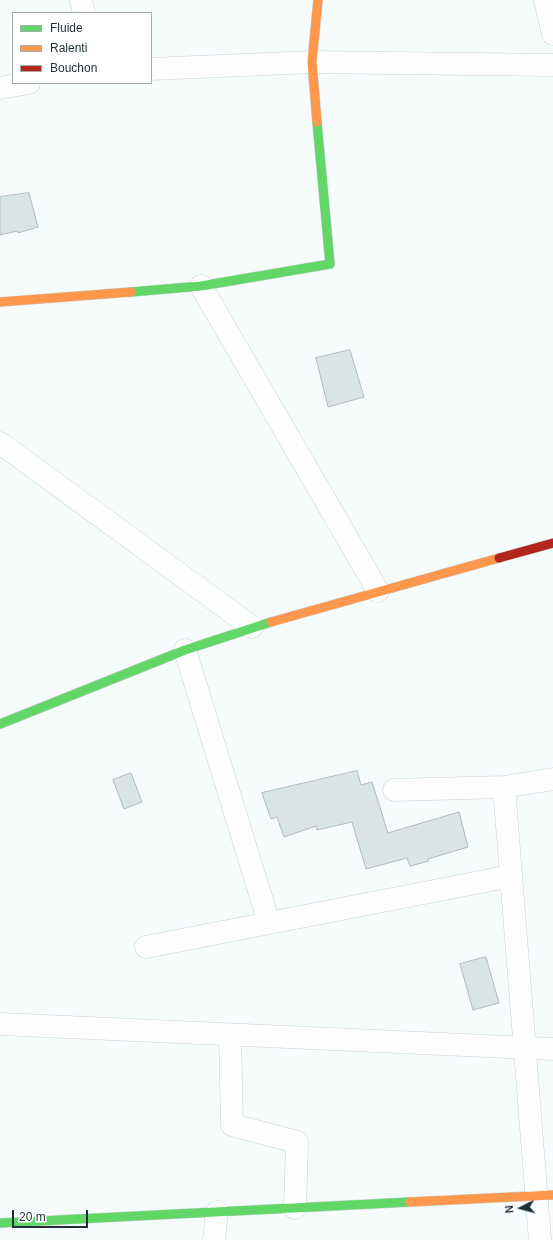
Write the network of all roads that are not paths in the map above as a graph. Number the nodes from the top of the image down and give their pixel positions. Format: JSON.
{"nodes":[{"id":1,"x":81,"y":0,"type":"edge"},
{"id":2,"x":318,"y":0,"type":"edge"},
{"id":3,"x":545,"y":0,"type":"edge"},
{"id":4,"x":84,"y":12,"type":"edge"},
{"id":5,"x":553,"y":30,"type":"edge"},
{"id":6,"x":312,"y":62,"type":"junction"},
{"id":7,"x":553,"y":65,"type":"edge"},
{"id":8,"x":152,"y":69,"type":"edge"},
{"id":9,"x":24,"y":84,"type":"edge"},
{"id":10,"x":0,"y":88,"type":"edge"},
{"id":11,"x":201,"y":286,"type":"junction"},
{"id":12,"x":0,"y":302,"type":"edge"},
{"id":13,"x":0,"y":444,"type":"edge"},
{"id":14,"x":553,"y":543,"type":"edge"},
{"id":15,"x":378,"y":591,"type":"junction"},
{"id":16,"x":252,"y":627,"type":"junction"},
{"id":17,"x":185,"y":650,"type":"junction"},
{"id":18,"x":0,"y":724,"type":"edge"},
{"id":19,"x":553,"y":779,"type":"edge"},
{"id":20,"x":504,"y":787,"type":"junction"},
{"id":21,"x":394,"y":790,"type":"dead end"},
{"id":22,"x":511,"y":876,"type":"junction"},
{"id":23,"x":269,"y":924,"type":"junction"},
{"id":24,"x":146,"y":948,"type":"dead end"},
{"id":25,"x":0,"y":1024,"type":"edge"},
{"id":26,"x":230,"y":1035,"type":"junction"},
{"id":27,"x":525,"y":1048,"type":"junction"},
{"id":28,"x":553,"y":1049,"type":"edge"},
{"id":29,"x":545,"y":1195,"type":"edge"},
{"id":30,"x":295,"y":1208,"type":"junction"},
{"id":31,"x":217,"y":1212,"type":"junction"},
{"id":32,"x":0,"y":1223,"type":"edge"},
{"id":33,"x":214,"y":1240,"type":"edge"},
{"id":34,"x":540,"y":1240,"type":"edge"}],
"edges":[{"from":1,"to":4,"type":"street"},
{"from":2,"to":6,"type":"street"},
{"from":3,"to":5,"type":"street"},
{"from":6,"to":7,"type":"street"},
{"from":6,"to":8,"type":"street"},
{"from":6,"to":11,"type":"street"},
{"from":9,"to":10,"type":"street"},
{"from":11,"to":12,"type":"street"},
{"from":11,"to":15,"type":"street"},
{"from":13,"to":16,"type":"street"},
{"from":14,"to":15,"type":"street"},
{"from":15,"to":16,"type":"street"},
{"from":16,"to":17,"type":"street"},
{"from":17,"to":18,"type":"street"},
{"from":17,"to":23,"type":"street"},
{"from":19,"to":20,"type":"street"},
{"from":20,"to":21,"type":"street"},
{"from":20,"to":22,"type":"street"},
{"from":22,"to":23,"type":"street"},
{"from":22,"to":27,"type":"street"},
{"from":23,"to":24,"type":"street"},
{"from":25,"to":26,"type":"street"},
{"from":26,"to":27,"type":"street"},
{"from":26,"to":30,"type":"street"},
{"from":27,"to":28,"type":"street"},
{"from":27,"to":29,"type":"street"},
{"from":29,"to":30,"type":"street"},
{"from":29,"to":34,"type":"street"},
{"from":30,"to":31,"type":"street"},
{"from":31,"to":32,"type":"street"},
{"from":31,"to":33,"type":"street"}]}
